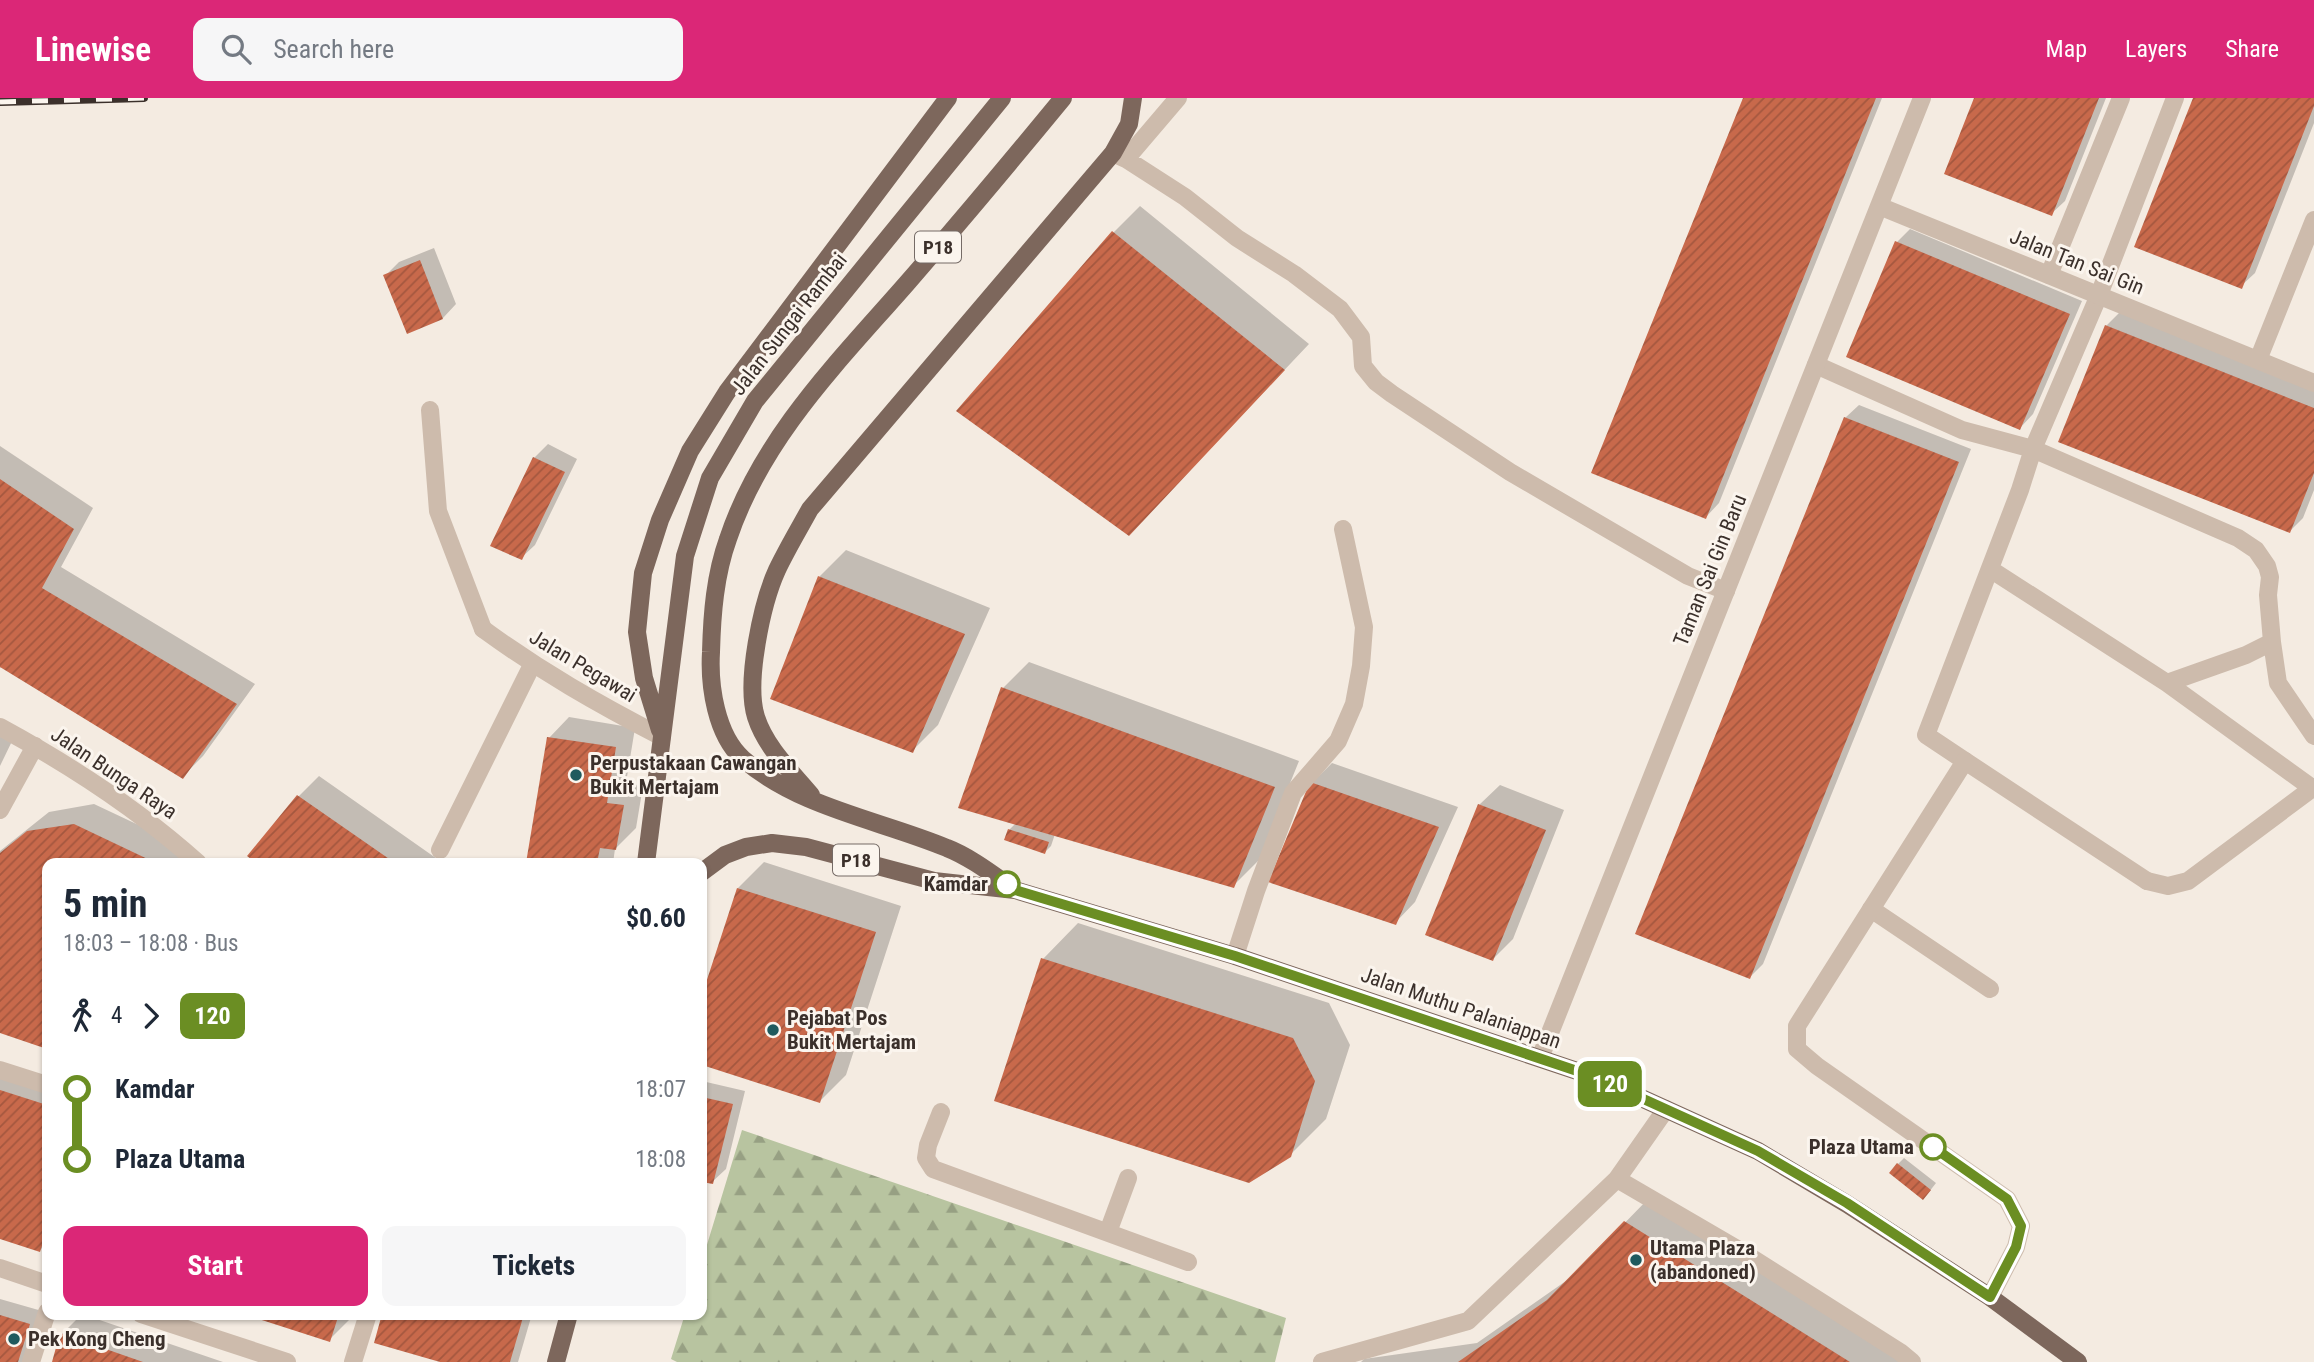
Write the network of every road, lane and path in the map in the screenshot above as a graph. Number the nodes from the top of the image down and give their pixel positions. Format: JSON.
{"nodes":[{"id":1,"x":948,"y":98,"type":"edge"},
{"id":2,"x":1002,"y":98,"type":"edge"},
{"id":3,"x":1063,"y":98,"type":"edge"},
{"id":4,"x":1133,"y":98,"type":"edge"},
{"id":5,"x":1178,"y":98,"type":"edge"},
{"id":6,"x":1922,"y":98,"type":"edge"},
{"id":7,"x":2121,"y":98,"type":"edge"},
{"id":8,"x":2175,"y":98,"type":"edge"},
{"id":9,"x":1119,"y":156,"type":"junction"},
{"id":10,"x":1879,"y":206,"type":"junction"},
{"id":11,"x":2314,"y":220,"type":"edge"},
{"id":12,"x":2049,"y":275,"type":"junction"},
{"id":13,"x":2099,"y":295,"type":"junction"},
{"id":14,"x":2258,"y":360,"type":"junction"},
{"id":15,"x":1816,"y":365,"type":"junction"},
{"id":16,"x":2314,"y":383,"type":"edge"},
{"id":17,"x":430,"y":410,"type":"dead end"},
{"id":18,"x":2033,"y":449,"type":"junction"},
{"id":19,"x":1343,"y":529,"type":"dead end"},
{"id":20,"x":1990,"y":569,"type":"junction"},
{"id":21,"x":1726,"y":591,"type":"junction"},
{"id":22,"x":2272,"y":642,"type":"junction"},
{"id":23,"x":532,"y":665,"type":"junction"},
{"id":24,"x":2167,"y":683,"type":"junction"},
{"id":25,"x":0,"y":727,"type":"edge"},
{"id":26,"x":2314,"y":736,"type":"edge"},
{"id":27,"x":662,"y":737,"type":"junction"},
{"id":28,"x":35,"y":746,"type":"junction"},
{"id":29,"x":1965,"y":761,"type":"junction"},
{"id":30,"x":2313,"y":787,"type":"edge"},
{"id":31,"x":817,"y":802,"type":"junction"},
{"id":32,"x":0,"y":810,"type":"edge"},
{"id":33,"x":440,"y":850,"type":"dead end"},
{"id":34,"x":192,"y":858,"type":"edge"},
{"id":35,"x":647,"y":858,"type":"edge"},
{"id":36,"x":707,"y":868,"type":"edge"},
{"id":37,"x":1015,"y":890,"type":"junction"},
{"id":38,"x":1871,"y":909,"type":"junction"},
{"id":39,"x":1235,"y":956,"type":"junction"},
{"id":40,"x":1990,"y":989,"type":"dead end"},
{"id":41,"x":1540,"y":1058,"type":"junction"},
{"id":42,"x":0,"y":1070,"type":"edge"},
{"id":43,"x":42,"y":1083,"type":"edge"},
{"id":44,"x":1666,"y":1109,"type":"junction"},
{"id":45,"x":941,"y":1112,"type":"dead end"},
{"id":46,"x":1128,"y":1178,"type":"dead end"},
{"id":47,"x":1617,"y":1179,"type":"junction"},
{"id":48,"x":1108,"y":1232,"type":"junction"},
{"id":49,"x":1188,"y":1262,"type":"dead end"},
{"id":50,"x":0,"y":1268,"type":"edge"},
{"id":51,"x":42,"y":1282,"type":"edge"},
{"id":52,"x":1990,"y":1297,"type":"junction"},
{"id":53,"x":44,"y":1320,"type":"edge"},
{"id":54,"x":159,"y":1320,"type":"edge"},
{"id":55,"x":366,"y":1320,"type":"edge"},
{"id":56,"x":567,"y":1320,"type":"edge"},
{"id":57,"x":31,"y":1362,"type":"edge"},
{"id":58,"x":287,"y":1362,"type":"edge"},
{"id":59,"x":353,"y":1362,"type":"edge"},
{"id":60,"x":555,"y":1362,"type":"edge"},
{"id":61,"x":1322,"y":1362,"type":"edge"},
{"id":62,"x":1912,"y":1362,"type":"edge"},
{"id":63,"x":2078,"y":1362,"type":"edge"}],
"edges":[{"from":1,"to":27,"type":"main road"},
{"from":2,"to":27,"type":"main road","name":"Jalan Sungai Rambai","number":"P18"},
{"from":3,"to":31,"type":"main road","name":"Jalan Muthu Palaniappan","number":"P18"},
{"from":4,"to":9,"type":"main road"},
{"from":5,"to":9,"type":"street"},
{"from":6,"to":10,"type":"street","name":"Taman Sai Gin Baru"},
{"from":7,"to":12,"type":"street"},
{"from":8,"to":13,"type":"street"},
{"from":9,"to":21,"type":"street"},
{"from":9,"to":31,"type":"main road"},
{"from":10,"to":12,"type":"street","name":"Jalan Tan Sai Gin"},
{"from":10,"to":15,"type":"street","name":"Taman Sai Gin Baru"},
{"from":11,"to":14,"type":"street"},
{"from":12,"to":13,"type":"street","name":"Jalan Tan Sai Gin"},
{"from":13,"to":14,"type":"street","name":"Jalan Tan Sai Gin"},
{"from":13,"to":18,"type":"street"},
{"from":14,"to":16,"type":"street","name":"Jalan Tan Sai Gin"},
{"from":15,"to":18,"type":"street"},
{"from":15,"to":21,"type":"street","name":"Taman Sai Gin Baru"},
{"from":17,"to":23,"type":"street","name":"Jalan Pegawai"},
{"from":18,"to":20,"type":"street"},
{"from":18,"to":22,"type":"street"},
{"from":19,"to":39,"type":"street"},
{"from":20,"to":24,"type":"street"},
{"from":20,"to":29,"type":"street"},
{"from":21,"to":41,"type":"street","name":"Taman Sai Gin Baru"},
{"from":22,"to":24,"type":"street"},
{"from":22,"to":26,"type":"street"},
{"from":23,"to":27,"type":"street","name":"Jalan Pegawai"},
{"from":23,"to":33,"type":"street"},
{"from":24,"to":30,"type":"street"},
{"from":25,"to":28,"type":"street","name":"Jalan Bunga Raya"},
{"from":27,"to":35,"type":"main road","name":"Jalan Sungai Rambai","number":"P18"},
{"from":28,"to":32,"type":"street"},
{"from":28,"to":34,"type":"street","name":"Jalan Bunga Raya"},
{"from":29,"to":30,"type":"street"},
{"from":29,"to":38,"type":"street"},
{"from":31,"to":37,"type":"main road","name":"Jalan Muthu Palaniappan","number":"P18"},
{"from":36,"to":37,"type":"main road","name":"Jalan Muthu Palaniappan","number":"P18"},
{"from":37,"to":39,"type":"main road","name":"Jalan Muthu Palaniappan","number":"P18"},
{"from":38,"to":40,"type":"street"},
{"from":38,"to":52,"type":"street"},
{"from":39,"to":41,"type":"main road","name":"Jalan Muthu Palaniappan","number":"P18"},
{"from":41,"to":44,"type":"main road","name":"Jalan Muthu Palaniappan","number":"P18"},
{"from":42,"to":43,"type":"street"},
{"from":44,"to":47,"type":"street"},
{"from":44,"to":52,"type":"main road","name":"Jalan Muthu Palaniappan","number":"P18"},
{"from":45,"to":48,"type":"street"},
{"from":46,"to":48,"type":"street"},
{"from":47,"to":61,"type":"street"},
{"from":47,"to":62,"type":"street"},
{"from":48,"to":49,"type":"street"},
{"from":50,"to":51,"type":"street"},
{"from":52,"to":63,"type":"main road","name":"Jalan Muthu Palaniappan","number":"P18"},
{"from":53,"to":57,"type":"street"},
{"from":54,"to":58,"type":"street"},
{"from":55,"to":59,"type":"street"},
{"from":56,"to":60,"type":"main road"}]}
